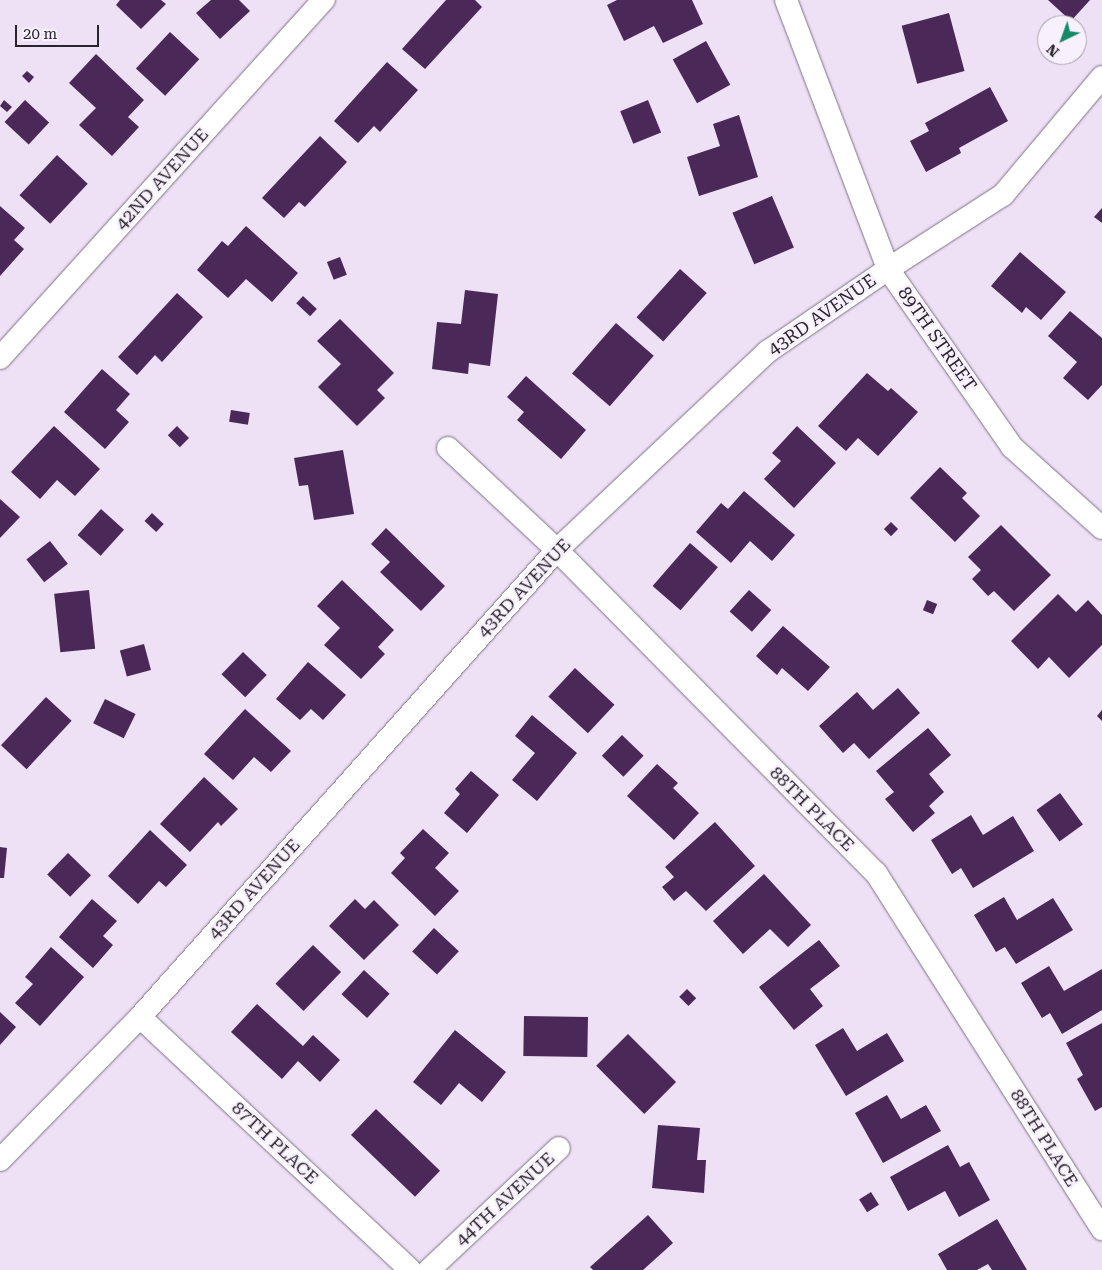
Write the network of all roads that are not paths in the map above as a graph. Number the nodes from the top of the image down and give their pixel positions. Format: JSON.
{"nodes":[{"id":1,"x":324,"y":0,"type":"edge"},
{"id":2,"x":786,"y":0,"type":"edge"},
{"id":3,"x":1102,"y":77,"type":"edge"},
{"id":4,"x":888,"y":268,"type":"junction"},
{"id":5,"x":5,"y":343,"type":"edge"},
{"id":6,"x":448,"y":448,"type":"dead end"},
{"id":7,"x":1102,"y":528,"type":"edge"},
{"id":8,"x":557,"y":550,"type":"junction"},
{"id":9,"x":140,"y":1016,"type":"junction"},
{"id":10,"x":559,"y":1148,"type":"dead end"},
{"id":11,"x":0,"y":1160,"type":"edge"},
{"id":12,"x":1102,"y":1229,"type":"edge"},
{"id":13,"x":410,"y":1270,"type":"edge"},
{"id":14,"x":429,"y":1270,"type":"edge"}],
"edges":[{"from":1,"to":5,"type":"street","name":"42ND AVENUE"},
{"from":2,"to":4,"type":"street","name":"89TH STREET"},
{"from":3,"to":4,"type":"street","name":"43RD AVENUE"},
{"from":4,"to":7,"type":"street","name":"89TH STREET"},
{"from":4,"to":8,"type":"street","name":"43RD AVENUE"},
{"from":6,"to":8,"type":"street","name":"88TH PLACE"},
{"from":8,"to":9,"type":"street","name":"43RD AVENUE"},
{"from":8,"to":12,"type":"street","name":"88TH PLACE"},
{"from":9,"to":11,"type":"street","name":"43RD AVENUE"},
{"from":9,"to":13,"type":"street","name":"87TH PLACE"},
{"from":10,"to":14,"type":"street","name":"44TH AVENUE"}]}
